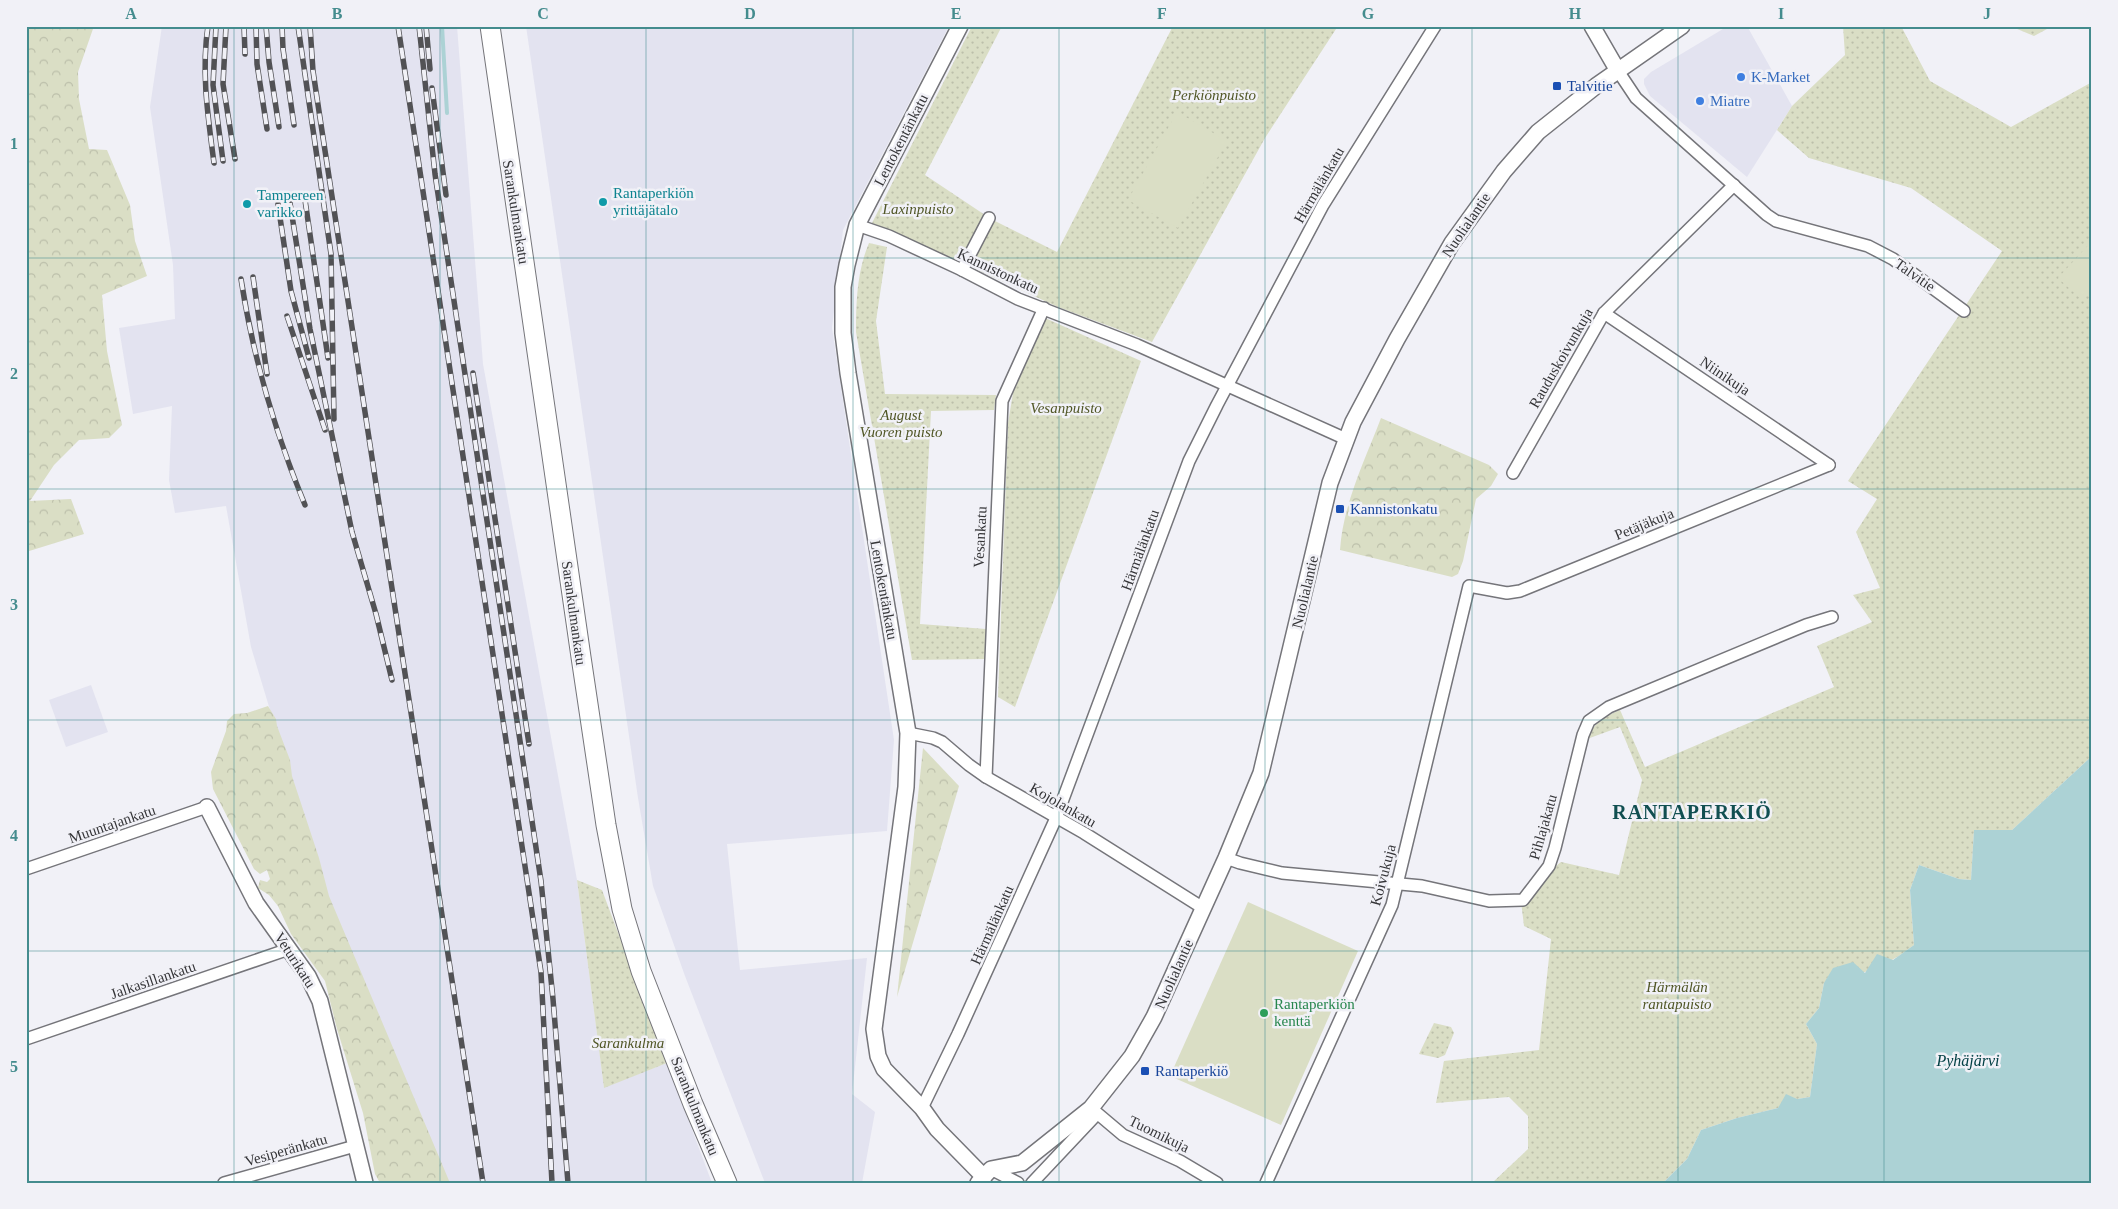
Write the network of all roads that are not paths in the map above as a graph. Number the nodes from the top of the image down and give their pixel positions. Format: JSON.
{"nodes":[{"id":1,"x":490,"y":26,"type":"edge"},
{"id":2,"x":960,"y":26,"type":"edge"},
{"id":3,"x":1435,"y":26,"type":"edge"},
{"id":4,"x":1592,"y":26,"type":"edge"},
{"id":5,"x":1682,"y":26,"type":"edge"},
{"id":6,"x":1618,"y":71,"type":"junction"},
{"id":7,"x":1734,"y":185,"type":"junction"},
{"id":8,"x":989,"y":218,"type":"dead end"},
{"id":9,"x":857,"y":225,"type":"junction"},
{"id":10,"x":962,"y":270,"type":"junction"},
{"id":11,"x":1044,"y":308,"type":"junction"},
{"id":12,"x":1964,"y":311,"type":"dead end"},
{"id":13,"x":1604,"y":313,"type":"junction"},
{"id":14,"x":1226,"y":386,"type":"junction"},
{"id":15,"x":1346,"y":439,"type":"junction"},
{"id":16,"x":1829,"y":465,"type":"joint"},
{"id":17,"x":1513,"y":473,"type":"dead end"},
{"id":18,"x":1469,"y":586,"type":"joint"},
{"id":19,"x":1832,"y":617,"type":"dead end"},
{"id":20,"x":908,"y":733,"type":"junction"},
{"id":21,"x":986,"y":777,"type":"junction"},
{"id":22,"x":207,"y":807,"type":"joint"},
{"id":23,"x":1056,"y":818,"type":"junction"},
{"id":24,"x":1226,"y":858,"type":"junction"},
{"id":25,"x":26,"y":869,"type":"edge"},
{"id":26,"x":1397,"y":883,"type":"junction"},
{"id":27,"x":1203,"y":908,"type":"junction"},
{"id":28,"x":289,"y":949,"type":"junction"},
{"id":29,"x":26,"y":1040,"type":"edge"},
{"id":30,"x":922,"y":1108,"type":"junction"},
{"id":31,"x":1094,"y":1111,"type":"junction"},
{"id":32,"x":355,"y":1146,"type":"junction"},
{"id":33,"x":983,"y":1179,"type":"edge"},
{"id":34,"x":224,"y":1183,"type":"edge"},
{"id":35,"x":365,"y":1183,"type":"edge"},
{"id":36,"x":727,"y":1183,"type":"edge"},
{"id":37,"x":1018,"y":1183,"type":"edge"},
{"id":38,"x":1032,"y":1183,"type":"edge"},
{"id":39,"x":1217,"y":1183,"type":"edge"},
{"id":40,"x":1266,"y":1183,"type":"edge"}],
"edges":[{"from":1,"to":36,"type":"main road","name":"Sarankulmankatu"},
{"from":2,"to":9,"type":"street","name":"Lentokentänkatu"},
{"from":3,"to":14,"type":"street","name":"Härmälänkatu"},
{"from":4,"to":6,"type":"street","name":"Talvitie"},
{"from":5,"to":6,"type":"street","name":"Nuolialantie"},
{"from":6,"to":7,"type":"street","name":"Talvitie"},
{"from":6,"to":15,"type":"street","name":"Nuolialantie"},
{"from":7,"to":12,"type":"street","name":"Talvitie"},
{"from":7,"to":13,"type":"street","name":"Rauduskoivunkuja"},
{"from":8,"to":10,"type":"street"},
{"from":9,"to":10,"type":"street","name":"Kannistonkatu"},
{"from":9,"to":20,"type":"street","name":"Lentokentänkatu"},
{"from":10,"to":11,"type":"street","name":"Kannistonkatu"},
{"from":11,"to":14,"type":"street","name":"Kannistonkatu"},
{"from":11,"to":21,"type":"street","name":"Vesankatu"},
{"from":13,"to":16,"type":"street","name":"Niinikuja"},
{"from":13,"to":17,"type":"street","name":"Rauduskoivunkuja"},
{"from":14,"to":15,"type":"street","name":"Kannistonkatu"},
{"from":14,"to":23,"type":"street","name":"Härmälänkatu"},
{"from":15,"to":24,"type":"street","name":"Nuolialantie"},
{"from":16,"to":18,"type":"street","name":"Petäjäkuja"},
{"from":18,"to":26,"type":"street","name":"Koivukuja"},
{"from":19,"to":26,"type":"street","name":"Pihlajakatu"},
{"from":20,"to":21,"type":"street","name":"Kojolankatu"},
{"from":20,"to":30,"type":"street","name":"Lentokentänkatu"},
{"from":21,"to":23,"type":"street","name":"Kojolankatu"},
{"from":22,"to":25,"type":"street","name":"Muuntajankatu"},
{"from":22,"to":28,"type":"street","name":"Veturikatu"},
{"from":23,"to":27,"type":"street","name":"Kojolankatu"},
{"from":23,"to":30,"type":"street","name":"Härmälänkatu"},
{"from":24,"to":26,"type":"street","name":"Pihlajakatu"},
{"from":24,"to":27,"type":"street","name":"Nuolialantie"},
{"from":26,"to":40,"type":"street","name":"Koivukuja"},
{"from":27,"to":31,"type":"street","name":"Nuolialantie"},
{"from":28,"to":29,"type":"street","name":"Jalkasillankatu"},
{"from":28,"to":32,"type":"street","name":"Veturikatu"},
{"from":30,"to":33,"type":"street","name":"Lentokentänkatu"},
{"from":31,"to":33,"type":"street","name":"Nuolialantie"},
{"from":31,"to":38,"type":"street"},
{"from":31,"to":39,"type":"street","name":"Tuomikuja"},
{"from":32,"to":34,"type":"street","name":"Vesiperänkatu"},
{"from":32,"to":35,"type":"street","name":"Veturikatu"},
{"from":33,"to":37,"type":"street"}]}
